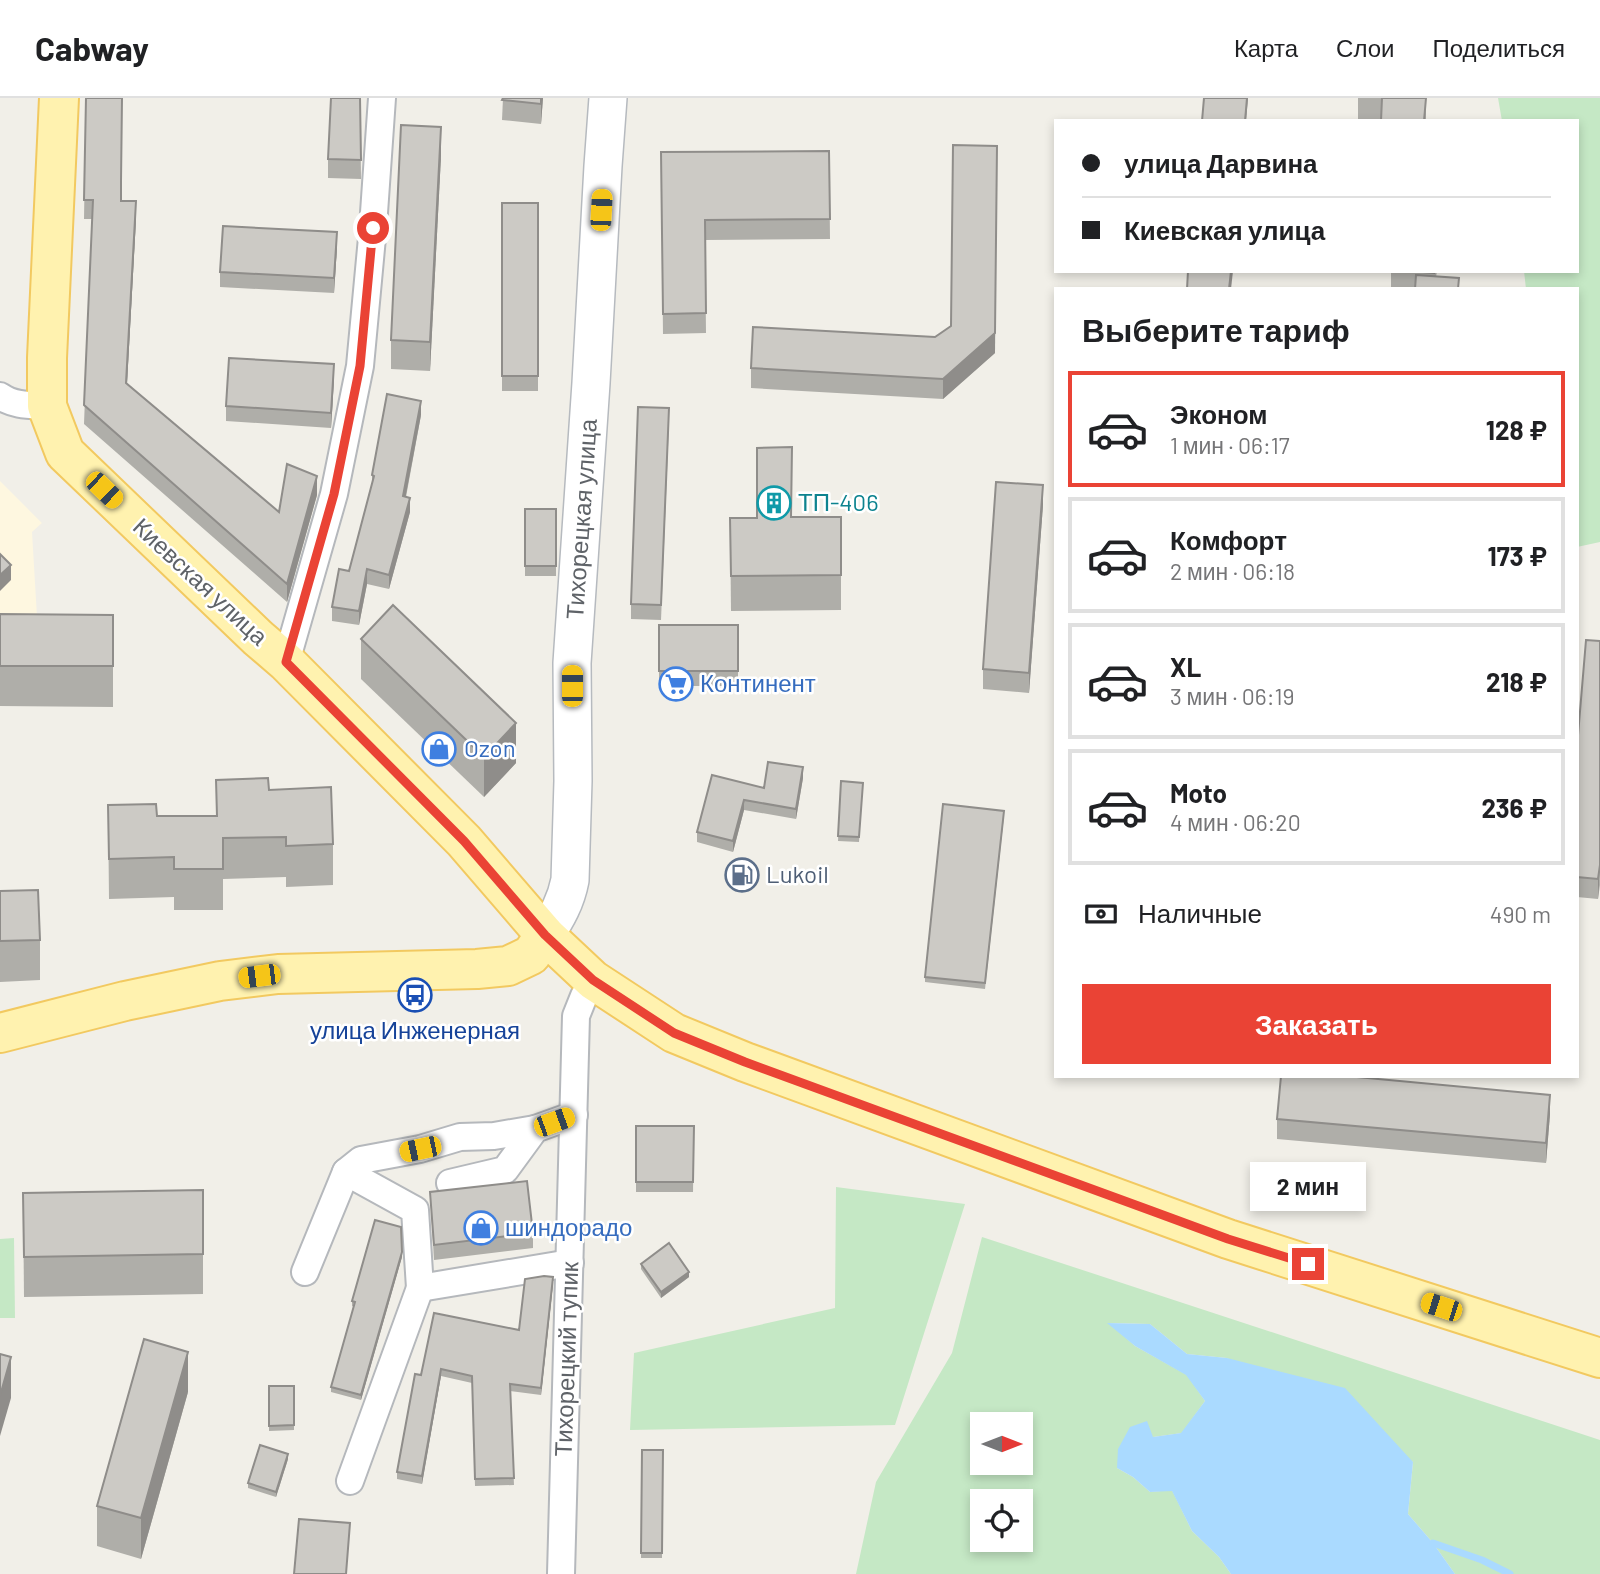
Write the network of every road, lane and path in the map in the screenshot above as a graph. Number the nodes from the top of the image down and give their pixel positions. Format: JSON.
{"nodes":[{"id":1,"x":59,"y":98,"type":"edge"},
{"id":2,"x":382,"y":98,"type":"edge"},
{"id":3,"x":608,"y":98,"type":"edge"},
{"id":4,"x":0,"y":396,"type":"edge"},
{"id":5,"x":47,"y":405,"type":"junction"},
{"id":6,"x":286,"y":662,"type":"junction"},
{"id":7,"x":545,"y":935,"type":"junction"},
{"id":8,"x":593,"y":980,"type":"junction"},
{"id":9,"x":0,"y":1033,"type":"edge"},
{"id":10,"x":574,"y":1115,"type":"junction"},
{"id":11,"x":535,"y":1129,"type":"junction"},
{"id":12,"x":346,"y":1172,"type":"junction"},
{"id":13,"x":450,"y":1183,"type":"dead end"},
{"id":14,"x":570,"y":1263,"type":"junction"},
{"id":15,"x":305,"y":1272,"type":"dead end"},
{"id":16,"x":419,"y":1288,"type":"junction"},
{"id":17,"x":1600,"y":1358,"type":"edge"},
{"id":18,"x":350,"y":1481,"type":"dead end"},
{"id":19,"x":561,"y":1574,"type":"edge"}],
"edges":[{"from":1,"to":5,"type":"main road","name":"Киевская улица"},
{"from":2,"to":6,"type":"street"},
{"from":3,"to":7,"type":"street","name":"Тихорецкая улица"},
{"from":4,"to":5,"type":"street"},
{"from":5,"to":6,"type":"main road","name":"Киевская улица"},
{"from":6,"to":7,"type":"main road","name":"Киевская улица"},
{"from":7,"to":8,"type":"main road","name":"Киевская улица"},
{"from":7,"to":9,"type":"main road"},
{"from":8,"to":10,"type":"street","name":"Тихорецкий тупик"},
{"from":8,"to":17,"type":"main road","name":"Киевская улица"},
{"from":10,"to":11,"type":"street"},
{"from":10,"to":14,"type":"street","name":"Тихорецкий тупик"},
{"from":11,"to":12,"type":"street"},
{"from":11,"to":13,"type":"street"},
{"from":12,"to":15,"type":"street"},
{"from":12,"to":16,"type":"street"},
{"from":14,"to":16,"type":"street"},
{"from":14,"to":19,"type":"street","name":"Тихорецкий тупик"},
{"from":16,"to":18,"type":"street"}]}
